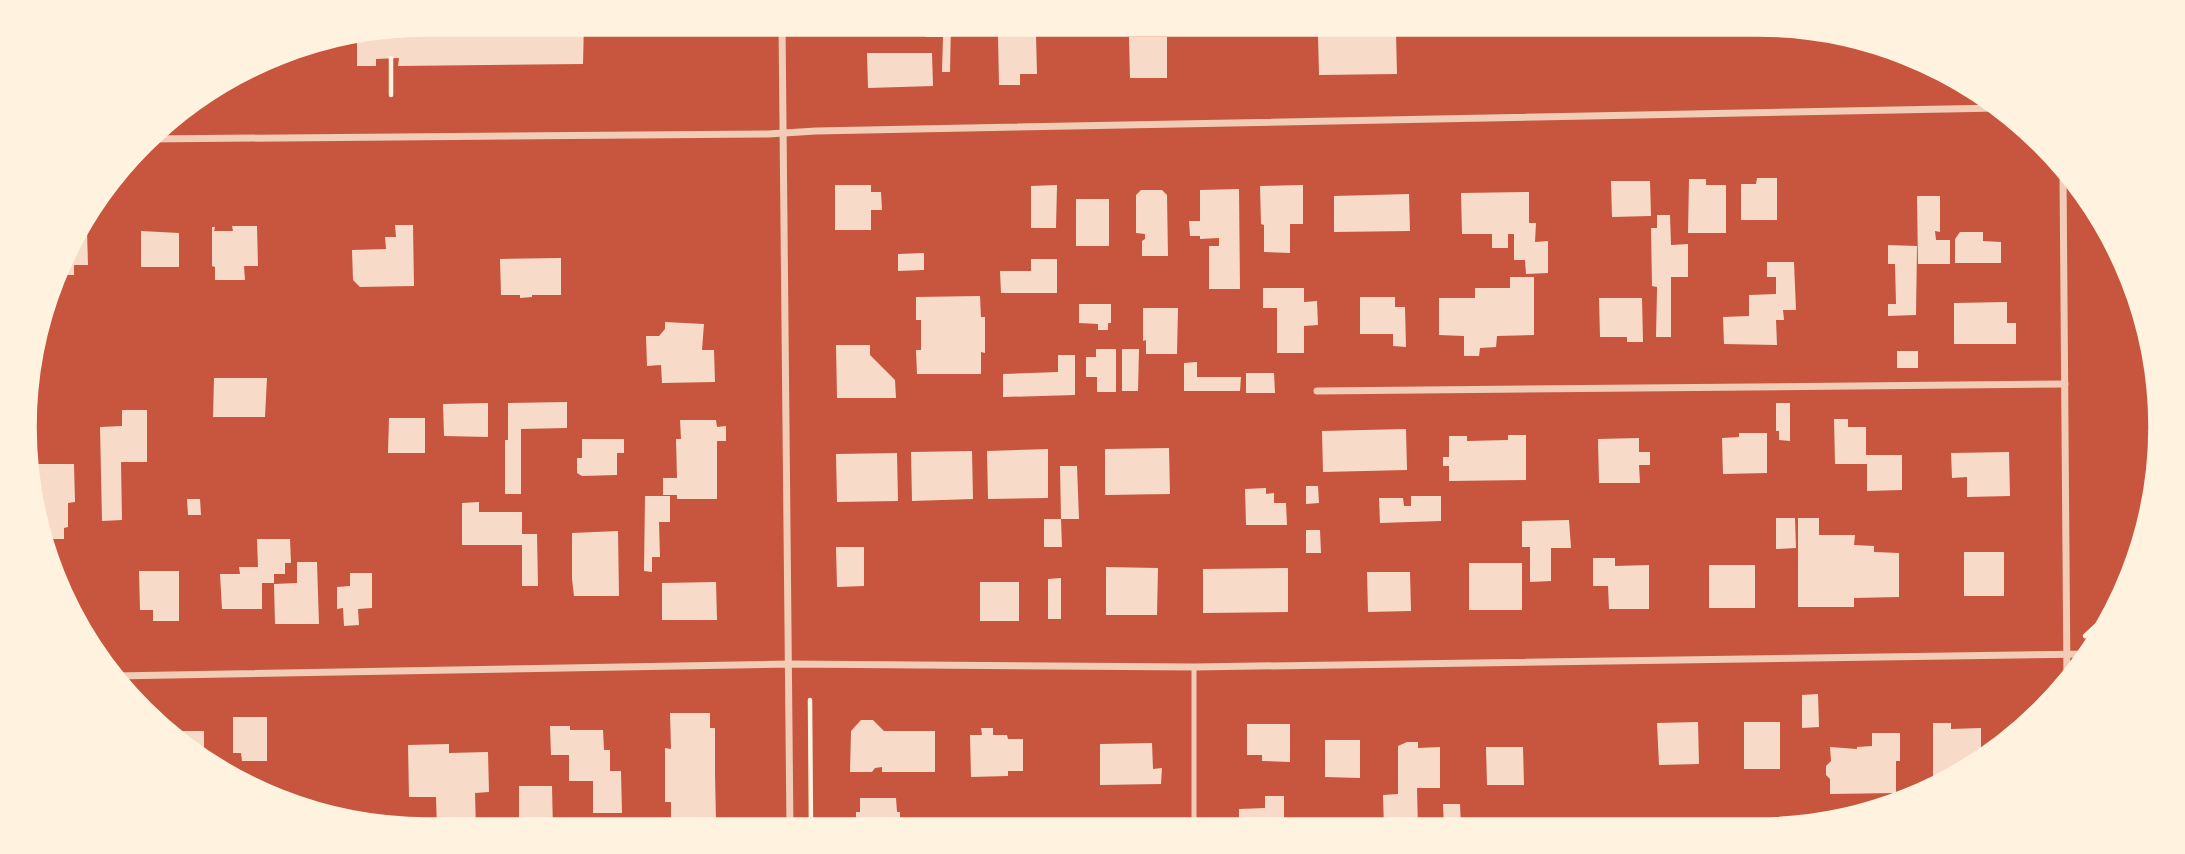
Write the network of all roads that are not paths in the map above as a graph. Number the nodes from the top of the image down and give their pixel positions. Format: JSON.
{"nodes":[{"id":1,"x":782,"y":35,"type":"edge"},
{"id":2,"x":1986,"y":108,"type":"edge"},
{"id":3,"x":783,"y":134,"type":"junction"},
{"id":4,"x":162,"y":139,"type":"edge"},
{"id":5,"x":2063,"y":181,"type":"edge"},
{"id":6,"x":2065,"y":384,"type":"junction"},
{"id":7,"x":1317,"y":391,"type":"dead end"},
{"id":8,"x":2067,"y":654,"type":"junction"},
{"id":9,"x":2078,"y":654,"type":"edge"},
{"id":10,"x":788,"y":664,"type":"junction"},
{"id":11,"x":1194,"y":667,"type":"junction"},
{"id":12,"x":2067,"y":668,"type":"edge"},
{"id":13,"x":124,"y":676,"type":"edge"},
{"id":14,"x":790,"y":819,"type":"edge"},
{"id":15,"x":1194,"y":819,"type":"edge"}],
"edges":[{"from":1,"to":3,"type":"street"},
{"from":2,"to":3,"type":"street"},
{"from":3,"to":4,"type":"street"},
{"from":3,"to":10,"type":"street"},
{"from":5,"to":6,"type":"street"},
{"from":6,"to":7,"type":"street"},
{"from":6,"to":8,"type":"street"},
{"from":8,"to":9,"type":"street"},
{"from":8,"to":11,"type":"street"},
{"from":8,"to":12,"type":"street"},
{"from":10,"to":11,"type":"street"},
{"from":10,"to":13,"type":"street"},
{"from":10,"to":14,"type":"street"},
{"from":11,"to":15,"type":"lane"}]}
